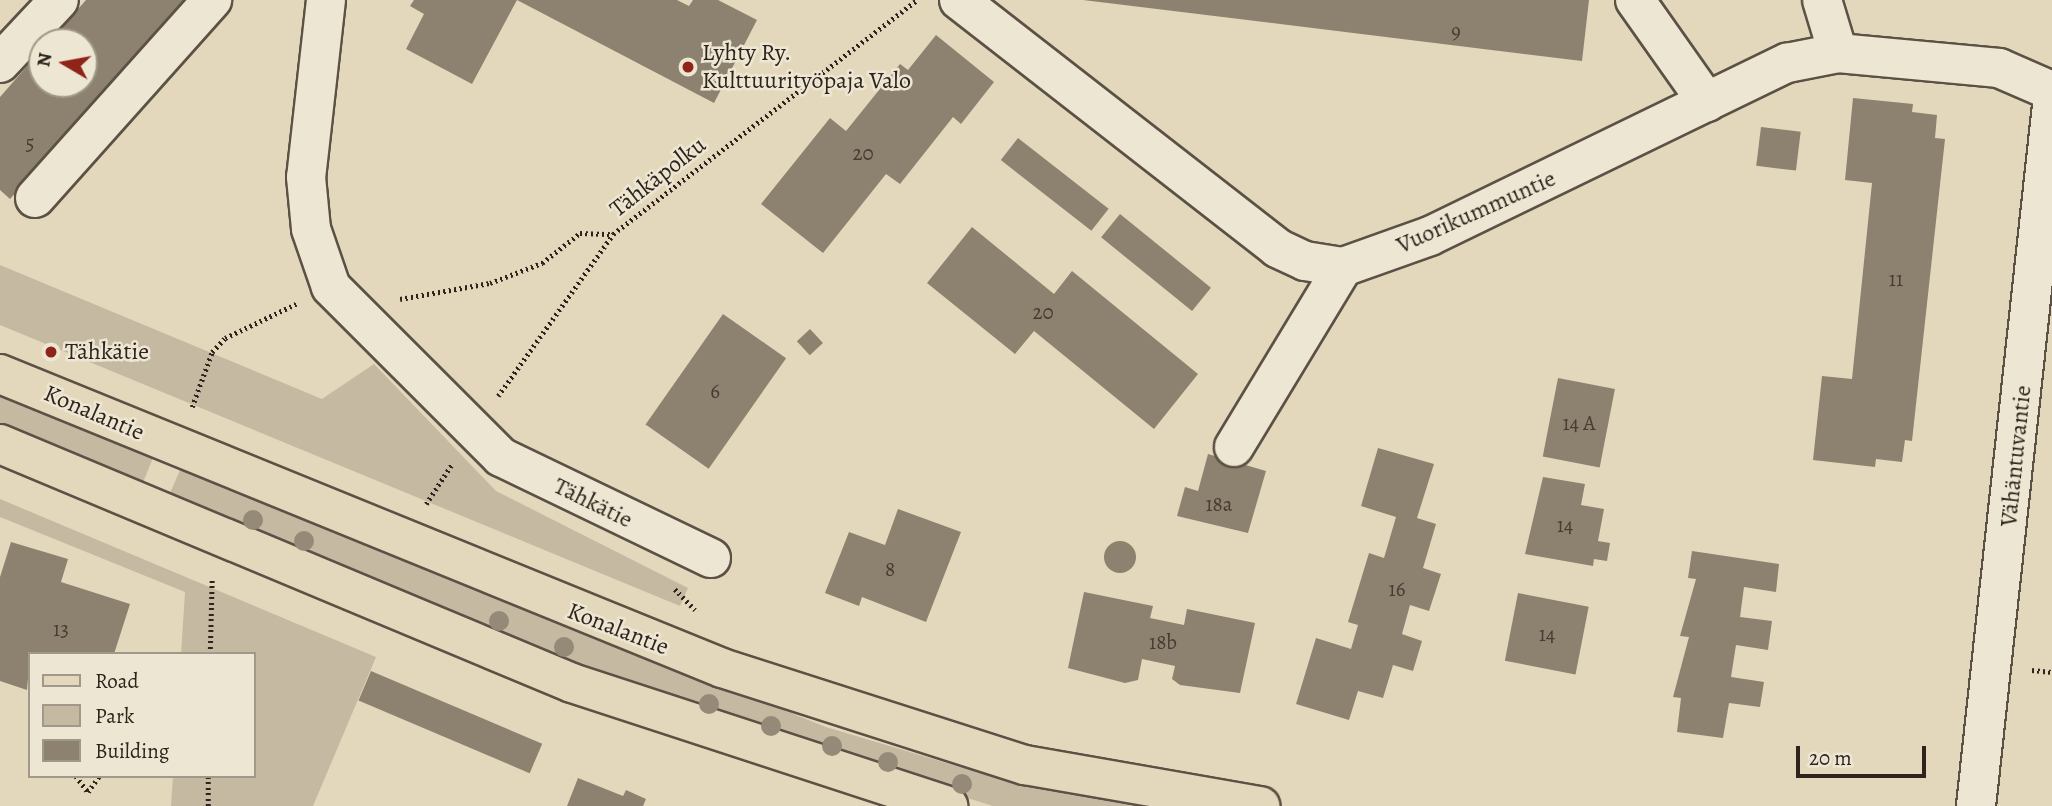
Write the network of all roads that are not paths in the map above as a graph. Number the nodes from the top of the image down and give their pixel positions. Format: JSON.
{"nodes":[{"id":1,"x":59,"y":0,"type":"edge"},
{"id":2,"x":212,"y":0,"type":"edge"},
{"id":3,"x":326,"y":0,"type":"edge"},
{"id":4,"x":959,"y":0,"type":"edge"},
{"id":5,"x":1635,"y":0,"type":"edge"},
{"id":6,"x":1822,"y":0,"type":"edge"},
{"id":7,"x":1838,"y":53,"type":"junction"},
{"id":8,"x":0,"y":64,"type":"edge"},
{"id":9,"x":2052,"y":91,"type":"edge"},
{"id":10,"x":1707,"y":103,"type":"junction"},
{"id":11,"x":2052,"y":105,"type":"edge"},
{"id":12,"x":35,"y":198,"type":"dead end"},
{"id":13,"x":1343,"y":267,"type":"junction"},
{"id":14,"x":0,"y":374,"type":"edge"},
{"id":15,"x":0,"y":444,"type":"edge"},
{"id":16,"x":1234,"y":447,"type":"dead end"},
{"id":17,"x":711,"y":558,"type":"dead end"},
{"id":18,"x":948,"y":806,"type":"edge"},
{"id":19,"x":1260,"y":806,"type":"edge"},
{"id":20,"x":1976,"y":806,"type":"edge"}],
"edges":[{"from":1,"to":8,"type":"street"},
{"from":2,"to":12,"type":"street"},
{"from":3,"to":17,"type":"street","name":"Tähkätie"},
{"from":4,"to":13,"type":"street"},
{"from":5,"to":10,"type":"street"},
{"from":6,"to":7,"type":"street"},
{"from":7,"to":9,"type":"street","name":"Vuorikummuntie"},
{"from":7,"to":10,"type":"street","name":"Vuorikummuntie"},
{"from":10,"to":13,"type":"street","name":"Vuorikummuntie"},
{"from":11,"to":20,"type":"street","name":"Vähäntuvantie"},
{"from":13,"to":16,"type":"street"},
{"from":14,"to":19,"type":"main road","name":"Konalantie"},
{"from":15,"to":18,"type":"main road"}]}
